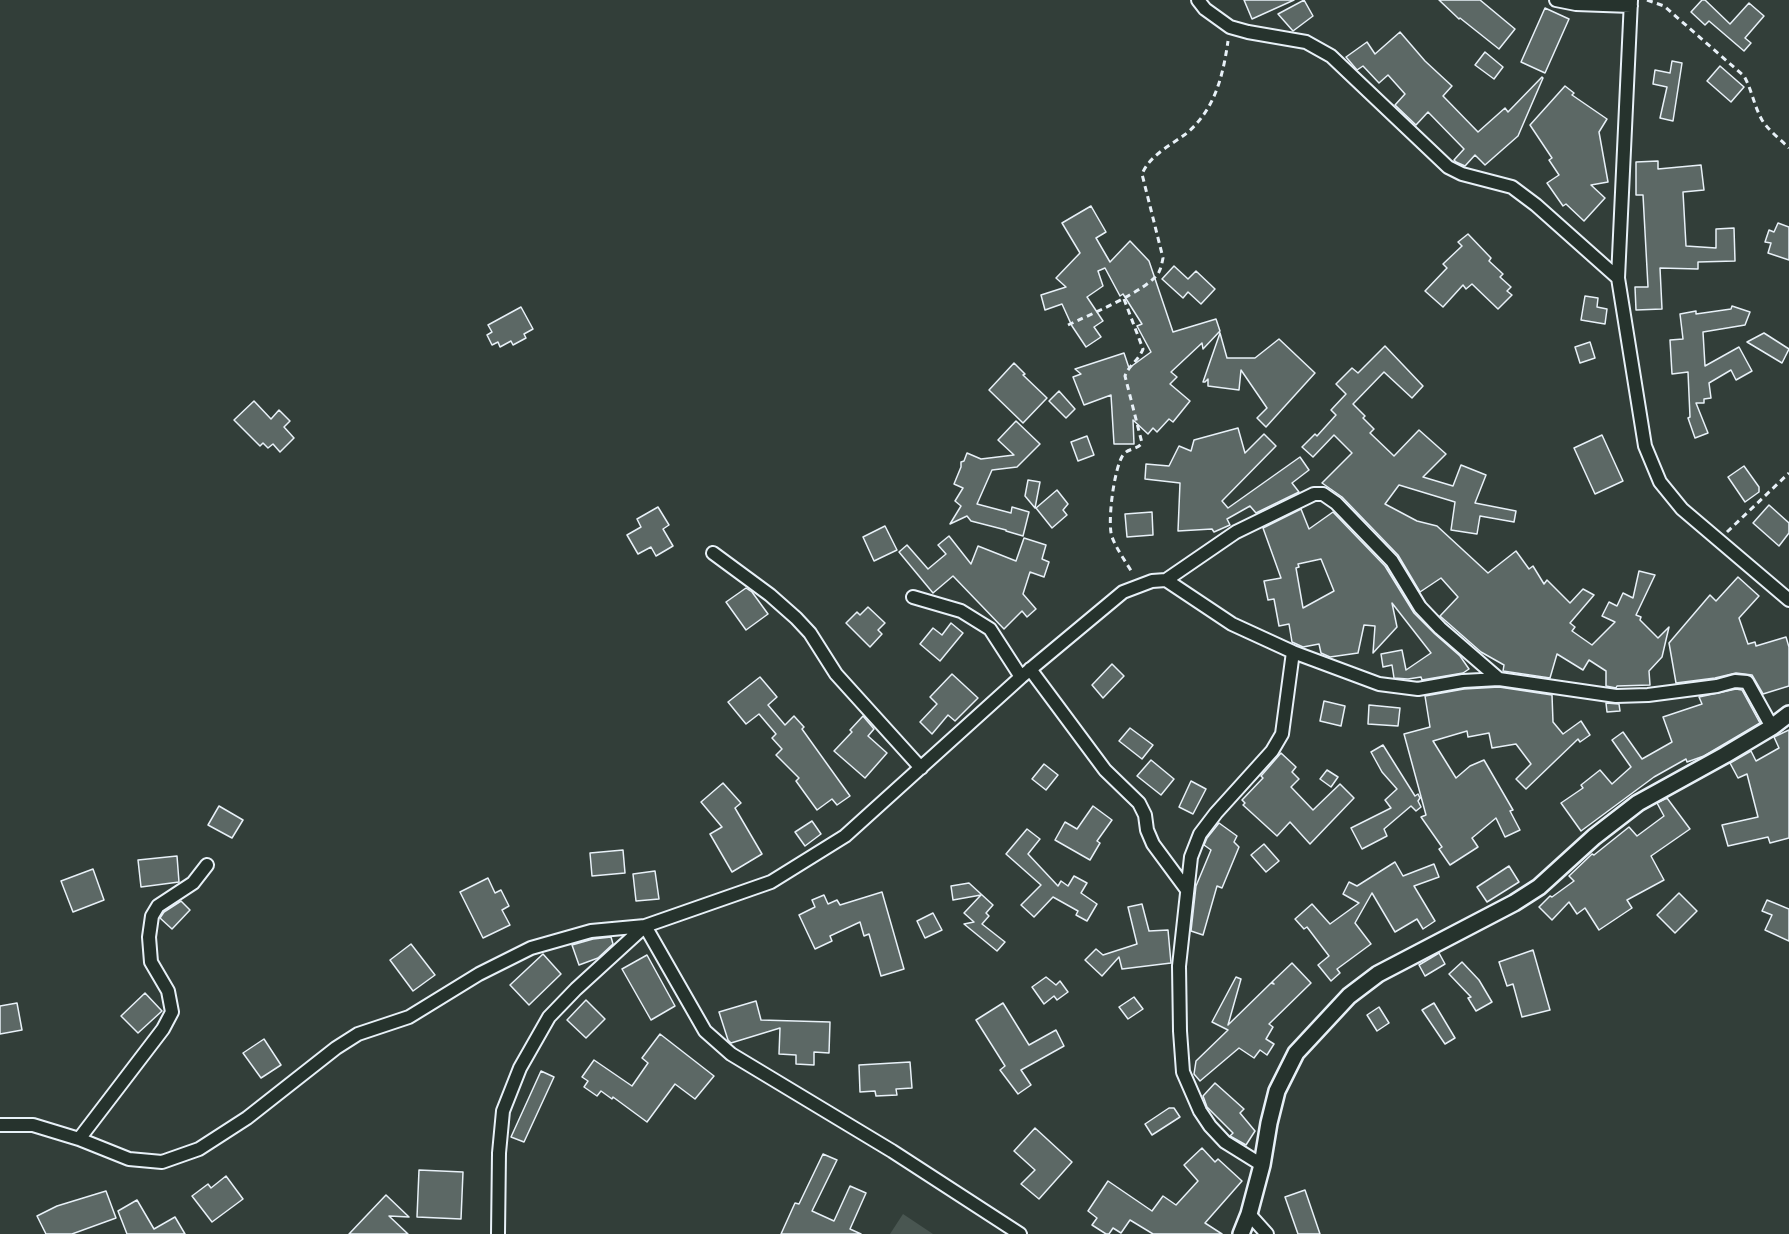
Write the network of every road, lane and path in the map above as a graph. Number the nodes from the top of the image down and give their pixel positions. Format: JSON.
{"nodes":[{"id":1,"x":1198,"y":0,"type":"edge"},
{"id":2,"x":1556,"y":0,"type":"edge"},
{"id":3,"x":1647,"y":0,"type":"edge"},
{"id":4,"x":1631,"y":3,"type":"edge"},
{"id":5,"x":1230,"y":27,"type":"junction"},
{"id":6,"x":1789,"y":148,"type":"edge"},
{"id":7,"x":1618,"y":278,"type":"junction"},
{"id":8,"x":1124,"y":298,"type":"junction"},
{"id":9,"x":1068,"y":325,"type":"dead end"},
{"id":10,"x":1789,"y":472,"type":"edge"},
{"id":11,"x":1719,"y":540,"type":"junction"},
{"id":12,"x":713,"y":553,"type":"dead end"},
{"id":13,"x":1166,"y":580,"type":"junction"},
{"id":14,"x":1140,"y":586,"type":"junction"},
{"id":15,"x":913,"y":597,"type":"dead end"},
{"id":16,"x":1789,"y":600,"type":"edge"},
{"id":17,"x":1293,"y":652,"type":"junction"},
{"id":18,"x":1026,"y":673,"type":"junction"},
{"id":19,"x":1499,"y":679,"type":"junction"},
{"id":20,"x":1789,"y":714,"type":"edge"},
{"id":21,"x":1772,"y":727,"type":"junction"},
{"id":22,"x":921,"y":768,"type":"junction"},
{"id":23,"x":207,"y":865,"type":"dead end"},
{"id":24,"x":1187,"y":890,"type":"junction"},
{"id":25,"x":645,"y":926,"type":"junction"},
{"id":26,"x":0,"y":1125,"type":"edge"},
{"id":27,"x":79,"y":1139,"type":"junction"},
{"id":28,"x":1262,"y":1165,"type":"junction"},
{"id":29,"x":1249,"y":1214,"type":"junction"},
{"id":30,"x":498,"y":1234,"type":"edge"},
{"id":31,"x":1020,"y":1234,"type":"edge"},
{"id":32,"x":1241,"y":1234,"type":"edge"},
{"id":33,"x":1267,"y":1234,"type":"edge"}],
"edges":[{"from":1,"to":5,"type":"street"},
{"from":2,"to":4,"type":"street"},
{"from":3,"to":6,"type":"path"},
{"from":4,"to":7,"type":"street"},
{"from":5,"to":7,"type":"street"},
{"from":5,"to":8,"type":"path"},
{"from":7,"to":11,"type":"street"},
{"from":8,"to":9,"type":"path"},
{"from":8,"to":14,"type":"path"},
{"from":10,"to":11,"type":"path"},
{"from":11,"to":16,"type":"street"},
{"from":12,"to":22,"type":"street"},
{"from":13,"to":14,"type":"street"},
{"from":13,"to":17,"type":"street"},
{"from":13,"to":19,"type":"street"},
{"from":14,"to":18,"type":"street"},
{"from":15,"to":18,"type":"street"},
{"from":17,"to":19,"type":"street"},
{"from":17,"to":24,"type":"street"},
{"from":18,"to":22,"type":"street"},
{"from":18,"to":24,"type":"street"},
{"from":19,"to":21,"type":"street"},
{"from":20,"to":21,"type":"street"},
{"from":21,"to":28,"type":"street"},
{"from":22,"to":25,"type":"street"},
{"from":23,"to":27,"type":"street"},
{"from":24,"to":28,"type":"street"},
{"from":25,"to":27,"type":"street"},
{"from":25,"to":30,"type":"street"},
{"from":25,"to":31,"type":"street"},
{"from":26,"to":27,"type":"street"},
{"from":28,"to":29,"type":"street"},
{"from":29,"to":32,"type":"street"},
{"from":29,"to":33,"type":"street"}]}
